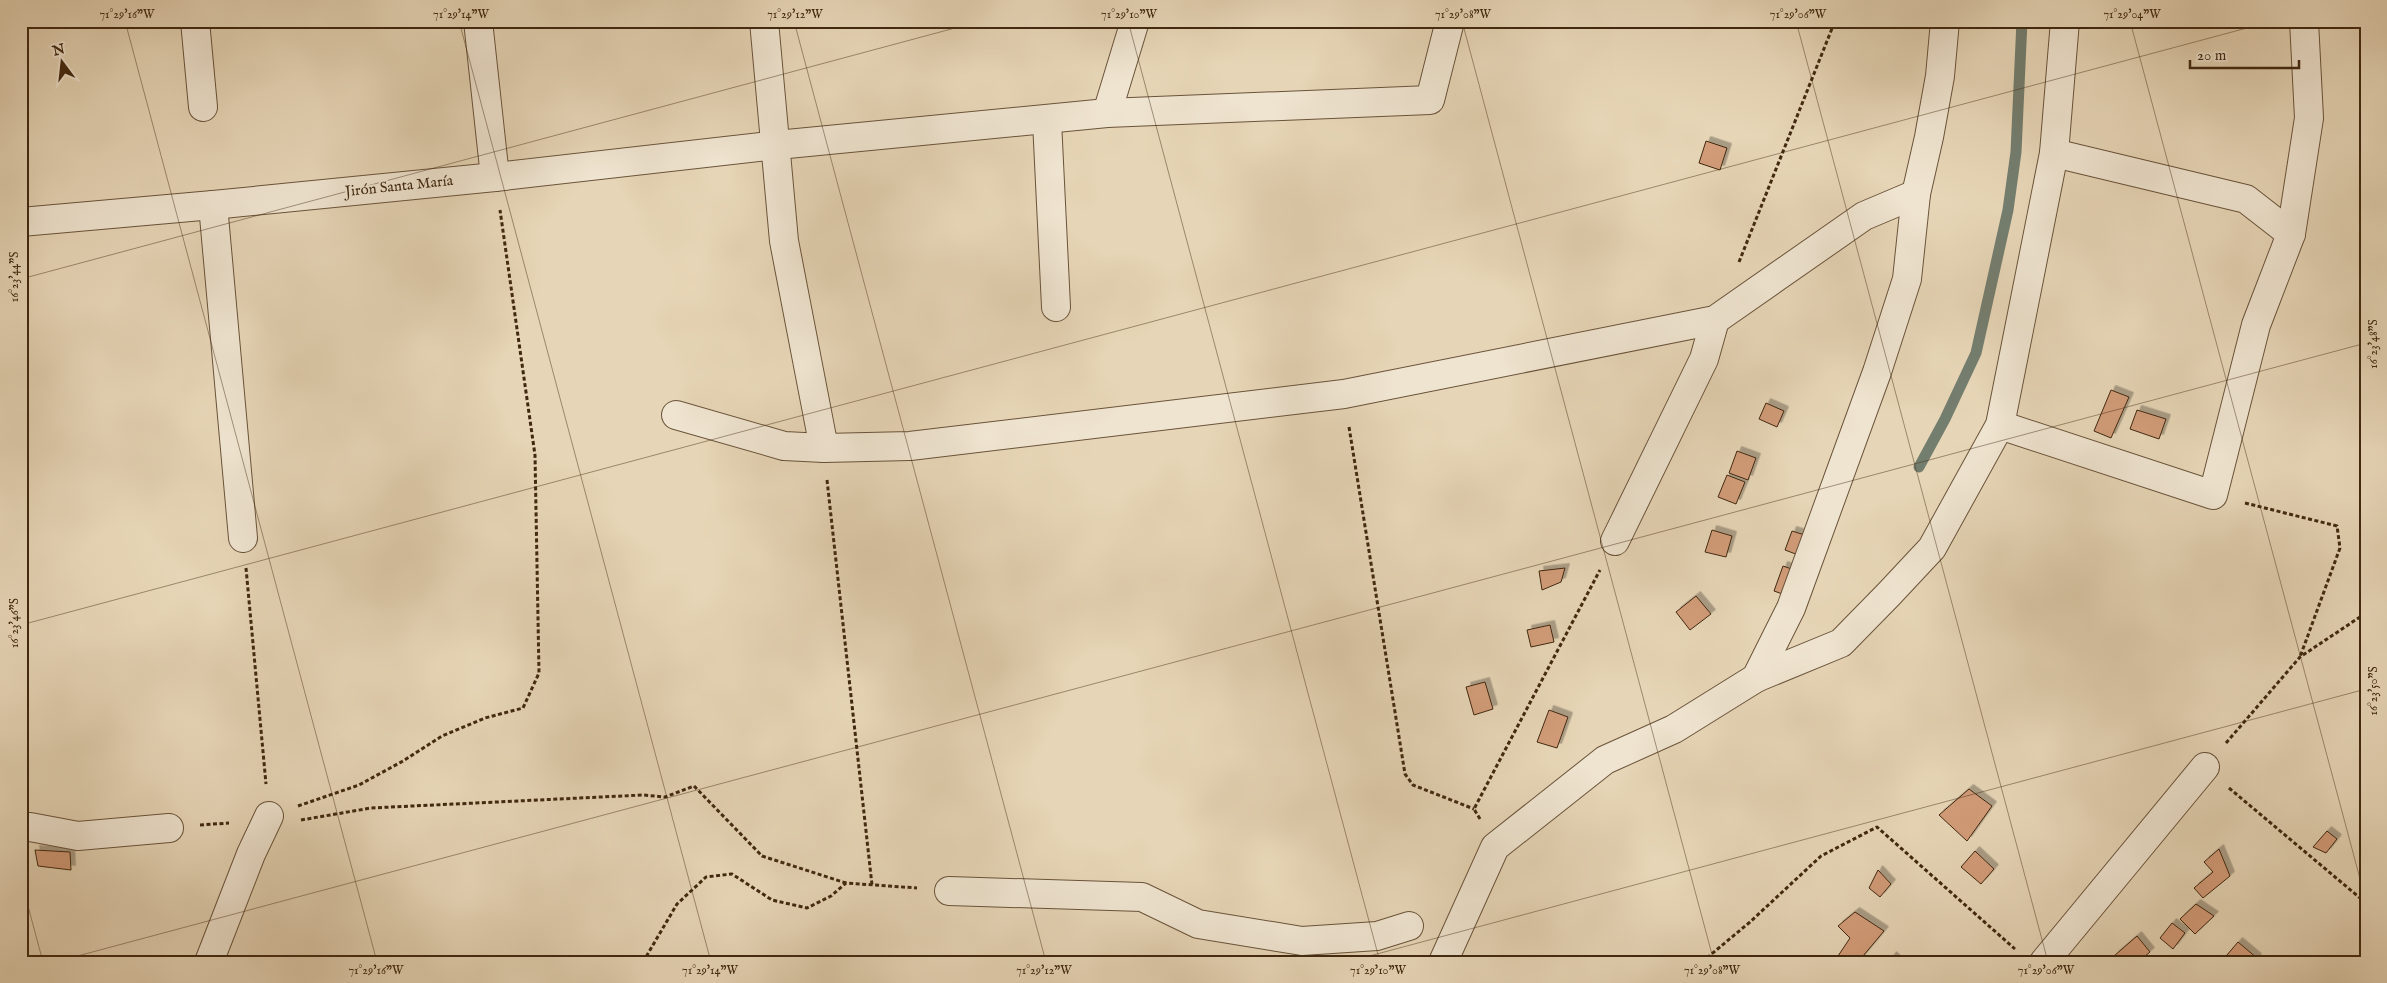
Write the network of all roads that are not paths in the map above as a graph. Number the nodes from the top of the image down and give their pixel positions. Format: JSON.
{"nodes":[{"id":1,"x":195,"y":21,"type":"edge"},
{"id":2,"x":478,"y":21,"type":"edge"},
{"id":3,"x":764,"y":21,"type":"edge"},
{"id":4,"x":1136,"y":21,"type":"edge"},
{"id":5,"x":1450,"y":21,"type":"edge"},
{"id":6,"x":1945,"y":21,"type":"edge"},
{"id":7,"x":2065,"y":21,"type":"edge"},
{"id":8,"x":2304,"y":21,"type":"edge"},
{"id":9,"x":203,"y":107,"type":"dead end"},
{"id":10,"x":1107,"y":113,"type":"junction"},
{"id":11,"x":1047,"y":120,"type":"junction"},
{"id":12,"x":776,"y":145,"type":"junction"},
{"id":13,"x":2054,"y":153,"type":"junction"},
{"id":14,"x":495,"y":177,"type":"junction"},
{"id":15,"x":1916,"y":194,"type":"junction"},
{"id":16,"x":213,"y":205,"type":"junction"},
{"id":17,"x":21,"y":222,"type":"edge"},
{"id":18,"x":2291,"y":234,"type":"junction"},
{"id":19,"x":1056,"y":307,"type":"dead end"},
{"id":20,"x":1716,"y":320,"type":"junction"},
{"id":21,"x":676,"y":415,"type":"dead end"},
{"id":22,"x":2000,"y":425,"type":"junction"},
{"id":23,"x":824,"y":448,"type":"junction"},
{"id":24,"x":243,"y":538,"type":"road end"},
{"id":25,"x":1615,"y":541,"type":"road end"},
{"id":26,"x":1756,"y":678,"type":"junction"},
{"id":27,"x":2205,"y":767,"type":"road end"},
{"id":28,"x":269,"y":816,"type":"road end"},
{"id":29,"x":21,"y":828,"type":"edge"},
{"id":30,"x":169,"y":828,"type":"road end"},
{"id":31,"x":949,"y":891,"type":"road end"},
{"id":32,"x":1409,"y":926,"type":"dead end"},
{"id":33,"x":2033,"y":959,"type":"edge"},
{"id":34,"x":209,"y":962,"type":"edge"},
{"id":35,"x":1443,"y":962,"type":"edge"}],
"edges":[{"from":1,"to":9,"type":"street"},
{"from":2,"to":14,"type":"street"},
{"from":3,"to":12,"type":"street"},
{"from":4,"to":10,"type":"street"},
{"from":5,"to":10,"type":"street","name":"Jirón Santa María"},
{"from":6,"to":15,"type":"street"},
{"from":7,"to":13,"type":"street"},
{"from":8,"to":18,"type":"street"},
{"from":10,"to":11,"type":"street","name":"Jirón Santa María"},
{"from":11,"to":12,"type":"street","name":"Jirón Santa María"},
{"from":11,"to":19,"type":"street"},
{"from":12,"to":14,"type":"street","name":"Jirón Santa María"},
{"from":12,"to":23,"type":"street"},
{"from":13,"to":18,"type":"street"},
{"from":13,"to":22,"type":"street"},
{"from":14,"to":16,"type":"street","name":"Jirón Santa María"},
{"from":15,"to":20,"type":"street"},
{"from":15,"to":26,"type":"street"},
{"from":16,"to":17,"type":"street","name":"Jirón Santa María"},
{"from":16,"to":24,"type":"street"},
{"from":18,"to":22,"type":"street"},
{"from":20,"to":23,"type":"street"},
{"from":20,"to":25,"type":"street"},
{"from":21,"to":23,"type":"street"},
{"from":22,"to":26,"type":"street"},
{"from":26,"to":35,"type":"street"},
{"from":27,"to":33,"type":"street"},
{"from":28,"to":34,"type":"street"},
{"from":29,"to":30,"type":"street"},
{"from":31,"to":32,"type":"street"}]}
